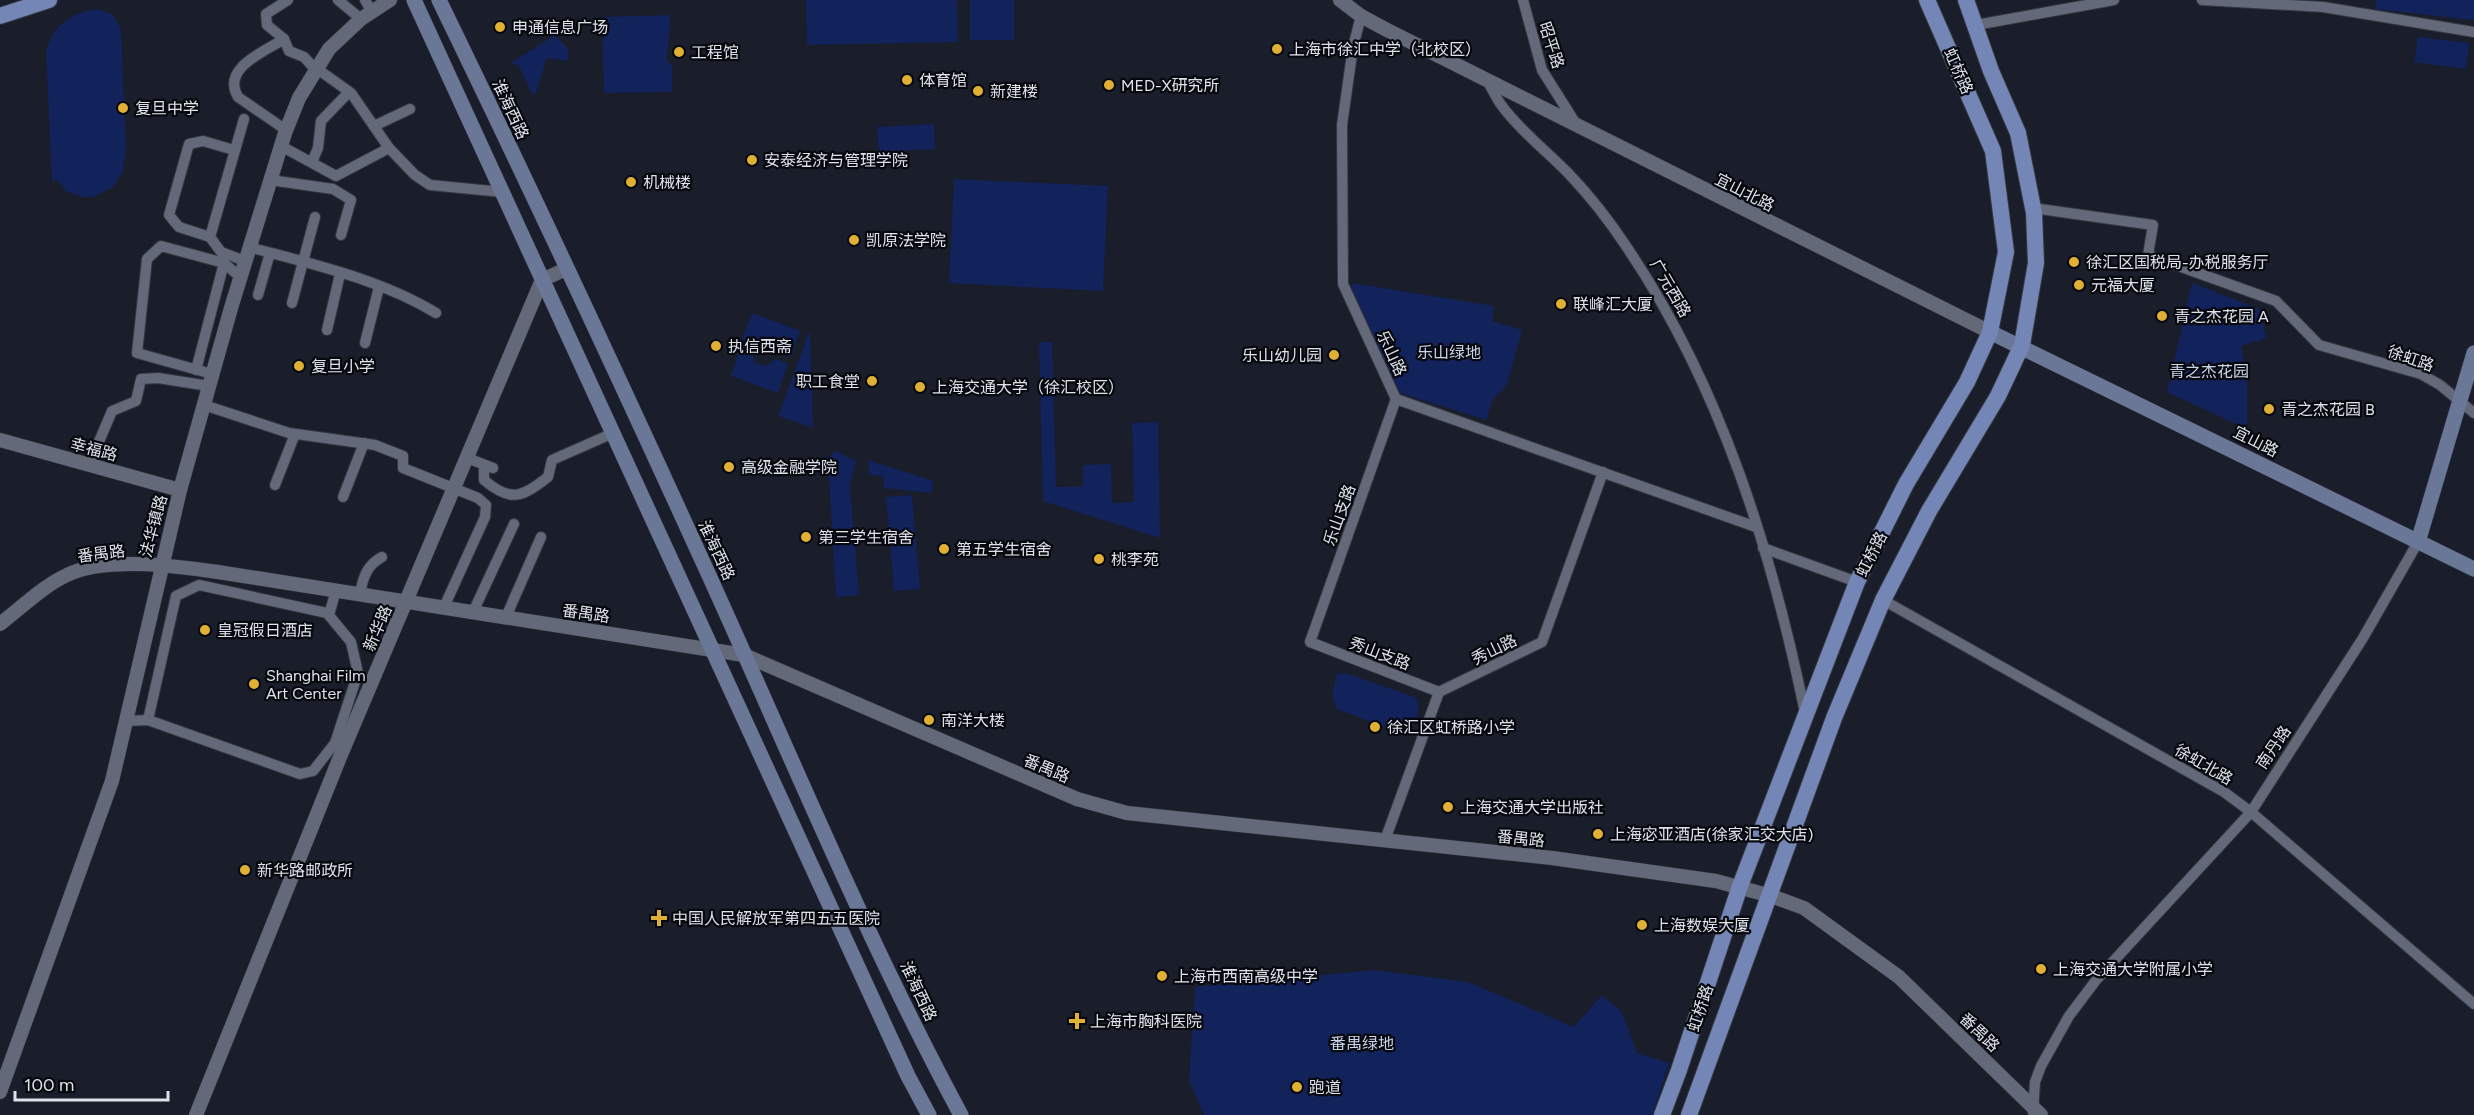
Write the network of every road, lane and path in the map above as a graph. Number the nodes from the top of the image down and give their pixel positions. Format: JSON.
{"nodes":[{"id":1,"x":49,"y":0,"type":"edge"},
{"id":2,"x":288,"y":0,"type":"edge"},
{"id":3,"x":338,"y":0,"type":"edge"},
{"id":4,"x":390,"y":0,"type":"edge"},
{"id":5,"x":414,"y":0,"type":"edge"},
{"id":6,"x":439,"y":0,"type":"edge"},
{"id":7,"x":1340,"y":0,"type":"edge"},
{"id":8,"x":1523,"y":0,"type":"edge"},
{"id":9,"x":1927,"y":0,"type":"edge"},
{"id":10,"x":1966,"y":0,"type":"edge"},
{"id":11,"x":2114,"y":0,"type":"edge"},
{"id":12,"x":2202,"y":0,"type":"edge"},
{"id":13,"x":366,"y":10,"type":"edge"},
{"id":14,"x":0,"y":16,"type":"edge"},
{"id":15,"x":1361,"y":16,"type":"junction"},
{"id":16,"x":1976,"y":25,"type":"junction"},
{"id":17,"x":2474,"y":32,"type":"edge"},
{"id":18,"x":284,"y":39,"type":"junction"},
{"id":19,"x":316,"y":68,"type":"junction"},
{"id":20,"x":1486,"y":79,"type":"junction"},
{"id":21,"x":349,"y":92,"type":"junction"},
{"id":22,"x":410,"y":109,"type":"dead end"},
{"id":23,"x":244,"y":119,"type":"dead end"},
{"id":24,"x":374,"y":126,"type":"junction"},
{"id":25,"x":1578,"y":127,"type":"junction"},
{"id":26,"x":286,"y":130,"type":"junction"},
{"id":27,"x":281,"y":146,"type":"junction"},
{"id":28,"x":389,"y":148,"type":"junction"},
{"id":29,"x":234,"y":150,"type":"junction"},
{"id":30,"x":312,"y":162,"type":"junction"},
{"id":31,"x":270,"y":180,"type":"junction"},
{"id":32,"x":502,"y":192,"type":"junction"},
{"id":33,"x":2033,"y":208,"type":"junction"},
{"id":34,"x":315,"y":217,"type":"dead end"},
{"id":35,"x":341,"y":235,"type":"dead end"},
{"id":36,"x":210,"y":237,"type":"junction"},
{"id":37,"x":270,"y":253,"type":"junction"},
{"id":38,"x":247,"y":254,"type":"junction"},
{"id":39,"x":224,"y":262,"type":"junction"},
{"id":40,"x":303,"y":262,"type":"junction"},
{"id":41,"x":566,"y":269,"type":"junction"},
{"id":42,"x":340,"y":274,"type":"junction"},
{"id":43,"x":240,"y":276,"type":"junction"},
{"id":44,"x":542,"y":280,"type":"junction"},
{"id":45,"x":379,"y":287,"type":"junction"},
{"id":46,"x":258,"y":295,"type":"dead end"},
{"id":47,"x":292,"y":303,"type":"dead end"},
{"id":48,"x":436,"y":313,"type":"dead end"},
{"id":49,"x":209,"y":319,"type":"junction"},
{"id":50,"x":227,"y":323,"type":"junction"},
{"id":51,"x":327,"y":330,"type":"dead end"},
{"id":52,"x":1990,"y":332,"type":"junction"},
{"id":53,"x":365,"y":343,"type":"dead end"},
{"id":54,"x":2022,"y":345,"type":"junction"},
{"id":55,"x":2474,"y":353,"type":"edge"},
{"id":56,"x":196,"y":370,"type":"junction"},
{"id":57,"x":211,"y":380,"type":"junction"},
{"id":58,"x":1396,"y":399,"type":"junction"},
{"id":59,"x":2459,"y":403,"type":"junction"},
{"id":60,"x":204,"y":405,"type":"junction"},
{"id":61,"x":2474,"y":413,"type":"edge"},
{"id":62,"x":295,"y":434,"type":"junction"},
{"id":63,"x":612,"y":434,"type":"junction"},
{"id":64,"x":0,"y":440,"type":"edge"},
{"id":65,"x":364,"y":443,"type":"junction"},
{"id":66,"x":466,"y":458,"type":"junction"},
{"id":67,"x":89,"y":465,"type":"junction"},
{"id":68,"x":1603,"y":472,"type":"junction"},
{"id":69,"x":275,"y":485,"type":"dead end"},
{"id":70,"x":453,"y":489,"type":"junction"},
{"id":71,"x":180,"y":490,"type":"junction"},
{"id":72,"x":343,"y":497,"type":"dead end"},
{"id":73,"x":514,"y":524,"type":"dead end"},
{"id":74,"x":1756,"y":527,"type":"junction"},
{"id":75,"x":541,"y":537,"type":"dead end"},
{"id":76,"x":2418,"y":542,"type":"junction"},
{"id":77,"x":1763,"y":548,"type":"junction"},
{"id":78,"x":382,"y":557,"type":"dead end"},
{"id":79,"x":160,"y":564,"type":"junction"},
{"id":80,"x":2474,"y":569,"type":"edge"},
{"id":81,"x":218,"y":572,"type":"junction"},
{"id":82,"x":272,"y":580,"type":"junction"},
{"id":83,"x":1857,"y":582,"type":"junction"},
{"id":84,"x":214,"y":588,"type":"junction"},
{"id":85,"x":336,"y":590,"type":"junction"},
{"id":86,"x":360,"y":594,"type":"junction"},
{"id":87,"x":268,"y":599,"type":"junction"},
{"id":88,"x":1884,"y":600,"type":"junction"},
{"id":89,"x":406,"y":601,"type":"junction"},
{"id":90,"x":444,"y":607,"type":"junction"},
{"id":91,"x":473,"y":612,"type":"junction"},
{"id":92,"x":329,"y":615,"type":"junction"},
{"id":93,"x":506,"y":617,"type":"junction"},
{"id":94,"x":148,"y":619,"type":"junction"},
{"id":95,"x":0,"y":624,"type":"edge"},
{"id":96,"x":170,"y":624,"type":"junction"},
{"id":97,"x":1310,"y":642,"type":"joint"},
{"id":98,"x":710,"y":649,"type":"junction"},
{"id":99,"x":744,"y":655,"type":"junction"},
{"id":100,"x":1439,"y":692,"type":"junction"},
{"id":101,"x":1805,"y":713,"type":"junction"},
{"id":102,"x":148,"y":720,"type":"junction"},
{"id":103,"x":126,"y":721,"type":"junction"},
{"id":104,"x":340,"y":744,"type":"junction"},
{"id":105,"x":2251,"y":812,"type":"junction"},
{"id":106,"x":1385,"y":840,"type":"junction"},
{"id":107,"x":1740,"y":886,"type":"junction"},
{"id":108,"x":1771,"y":896,"type":"junction"},
{"id":109,"x":2474,"y":1004,"type":"edge"},
{"id":110,"x":0,"y":1092,"type":"edge"},
{"id":111,"x":2036,"y":1113,"type":"edge"},
{"id":112,"x":195,"y":1115,"type":"edge"},
{"id":113,"x":930,"y":1115,"type":"edge"},
{"id":114,"x":961,"y":1115,"type":"edge"},
{"id":115,"x":1662,"y":1115,"type":"edge"},
{"id":116,"x":1689,"y":1115,"type":"edge"}],
"edges":[{"from":1,"to":14,"type":"main road"},
{"from":2,"to":18,"type":"street"},
{"from":3,"to":13,"type":"street"},
{"from":4,"to":13,"type":"street","name":"法华镇路"},
{"from":5,"to":32,"type":"main road"},
{"from":6,"to":41,"type":"main road","name":"淮海西路"},
{"from":7,"to":15,"type":"street"},
{"from":8,"to":25,"type":"street","name":"昭平路"},
{"from":9,"to":52,"type":"main road","name":"虹桥路"},
{"from":10,"to":16,"type":"main road","name":"虹桥路"},
{"from":11,"to":16,"type":"street"},
{"from":12,"to":17,"type":"street"},
{"from":13,"to":19,"type":"street","name":"法华镇路"},
{"from":15,"to":20,"type":"street"},
{"from":15,"to":58,"type":"street","name":"乐山路"},
{"from":16,"to":33,"type":"main road","name":"虹桥路"},
{"from":18,"to":19,"type":"street"},
{"from":18,"to":26,"type":"street"},
{"from":19,"to":21,"type":"street"},
{"from":19,"to":26,"type":"street","name":"法华镇路"},
{"from":20,"to":25,"type":"street","name":"宜山北路"},
{"from":20,"to":74,"type":"street","name":"广元西路"},
{"from":21,"to":24,"type":"street"},
{"from":21,"to":30,"type":"street"},
{"from":22,"to":24,"type":"street"},
{"from":23,"to":29,"type":"street"},
{"from":24,"to":28,"type":"street"},
{"from":25,"to":52,"type":"street","name":"宜山北路"},
{"from":26,"to":27,"type":"street","name":"法华镇路"},
{"from":27,"to":30,"type":"street"},
{"from":27,"to":31,"type":"street","name":"法华镇路"},
{"from":28,"to":30,"type":"street"},
{"from":28,"to":32,"type":"street"},
{"from":29,"to":36,"type":"street"},
{"from":29,"to":36,"type":"street"},
{"from":31,"to":35,"type":"street"},
{"from":31,"to":38,"type":"street","name":"法华镇路"},
{"from":32,"to":44,"type":"main road"},
{"from":33,"to":54,"type":"main road","name":"虹桥路"},
{"from":33,"to":59,"type":"street","name":"徐虹路"},
{"from":34,"to":40,"type":"street"},
{"from":36,"to":38,"type":"street"},
{"from":37,"to":38,"type":"street"},
{"from":37,"to":40,"type":"street"},
{"from":37,"to":46,"type":"street"},
{"from":38,"to":43,"type":"street","name":"法华镇路"},
{"from":39,"to":43,"type":"street"},
{"from":39,"to":49,"type":"street"},
{"from":39,"to":56,"type":"street"},
{"from":40,"to":42,"type":"street"},
{"from":40,"to":47,"type":"street"},
{"from":41,"to":44,"type":"street"},
{"from":41,"to":99,"type":"main road","name":"淮海西路"},
{"from":42,"to":45,"type":"street"},
{"from":42,"to":51,"type":"street"},
{"from":43,"to":50,"type":"street","name":"法华镇路"},
{"from":44,"to":63,"type":"main road"},
{"from":44,"to":66,"type":"street","name":"新华路"},
{"from":45,"to":48,"type":"street"},
{"from":45,"to":53,"type":"street"},
{"from":49,"to":50,"type":"street"},
{"from":49,"to":56,"type":"street"},
{"from":50,"to":57,"type":"street","name":"法华镇路"},
{"from":52,"to":54,"type":"main road","name":"宜山路"},
{"from":52,"to":83,"type":"main road","name":"虹桥路"},
{"from":54,"to":76,"type":"main road","name":"宜山路"},
{"from":54,"to":88,"type":"main road","name":"虹桥路"},
{"from":55,"to":59,"type":"main road","name":"南丹路"},
{"from":56,"to":57,"type":"street"},
{"from":57,"to":60,"type":"street","name":"法华镇路"},
{"from":57,"to":67,"type":"street"},
{"from":58,"to":68,"type":"street","name":"乐山路"},
{"from":58,"to":97,"type":"street","name":"乐山支路"},
{"from":59,"to":61,"type":"street","name":"徐虹路"},
{"from":59,"to":76,"type":"main road","name":"南丹路"},
{"from":60,"to":62,"type":"street"},
{"from":60,"to":71,"type":"street","name":"法华镇路"},
{"from":62,"to":65,"type":"street"},
{"from":62,"to":69,"type":"street"},
{"from":63,"to":66,"type":"street"},
{"from":63,"to":98,"type":"main road"},
{"from":64,"to":67,"type":"street","name":"幸福路"},
{"from":65,"to":70,"type":"street"},
{"from":65,"to":72,"type":"street"},
{"from":66,"to":70,"type":"street","name":"新华路"},
{"from":67,"to":71,"type":"street","name":"幸福路"},
{"from":68,"to":74,"type":"street","name":"乐山路"},
{"from":68,"to":100,"type":"street","name":"秀山路"},
{"from":70,"to":89,"type":"street","name":"新华路"},
{"from":70,"to":90,"type":"street"},
{"from":71,"to":79,"type":"street","name":"法华镇路"},
{"from":73,"to":91,"type":"street"},
{"from":74,"to":77,"type":"street","name":"广元西路"},
{"from":75,"to":93,"type":"street"},
{"from":76,"to":80,"type":"main road","name":"宜山路"},
{"from":76,"to":105,"type":"street","name":"南丹路"},
{"from":77,"to":83,"type":"street"},
{"from":77,"to":101,"type":"street","name":"广元西路"},
{"from":78,"to":86,"type":"street"},
{"from":79,"to":81,"type":"street","name":"番禺路"},
{"from":79,"to":94,"type":"street","name":"法华镇路"},
{"from":79,"to":95,"type":"street","name":"番禺路"},
{"from":81,"to":82,"type":"street","name":"番禺路"},
{"from":81,"to":84,"type":"street"},
{"from":82,"to":85,"type":"street","name":"番禺路"},
{"from":82,"to":87,"type":"street"},
{"from":83,"to":101,"type":"main road","name":"虹桥路"},
{"from":84,"to":87,"type":"street"},
{"from":84,"to":96,"type":"street"},
{"from":85,"to":86,"type":"street","name":"番禺路"},
{"from":85,"to":92,"type":"street"},
{"from":86,"to":89,"type":"street","name":"番禺路"},
{"from":87,"to":92,"type":"street"},
{"from":88,"to":105,"type":"street","name":"徐虹北路"},
{"from":88,"to":108,"type":"main road","name":"虹桥路"},
{"from":89,"to":90,"type":"street","name":"番禺路"},
{"from":89,"to":104,"type":"street","name":"新华路"},
{"from":90,"to":91,"type":"street","name":"番禺路"},
{"from":91,"to":93,"type":"street","name":"番禺路"},
{"from":92,"to":104,"type":"street"},
{"from":93,"to":98,"type":"street","name":"番禺路"},
{"from":94,"to":96,"type":"street"},
{"from":94,"to":103,"type":"street","name":"法华镇路"},
{"from":96,"to":102,"type":"street"},
{"from":97,"to":100,"type":"street","name":"秀山支路"},
{"from":98,"to":99,"type":"street","name":"番禺路"},
{"from":98,"to":113,"type":"main road"},
{"from":99,"to":106,"type":"street","name":"番禺路"},
{"from":99,"to":114,"type":"main road","name":"淮海西路"},
{"from":100,"to":106,"type":"street"},
{"from":101,"to":107,"type":"main road","name":"虹桥路"},
{"from":102,"to":103,"type":"street"},
{"from":102,"to":104,"type":"street"},
{"from":103,"to":110,"type":"street","name":"法华镇路"},
{"from":104,"to":112,"type":"street","name":"新华路"},
{"from":105,"to":109,"type":"street","name":"徐虹北路"},
{"from":105,"to":111,"type":"street","name":"南丹路"},
{"from":106,"to":107,"type":"street","name":"番禺路"},
{"from":107,"to":108,"type":"street","name":"番禺路"},
{"from":107,"to":115,"type":"main road","name":"虹桥路"},
{"from":108,"to":111,"type":"street","name":"番禺路"},
{"from":108,"to":116,"type":"main road","name":"虹桥路"}]}
